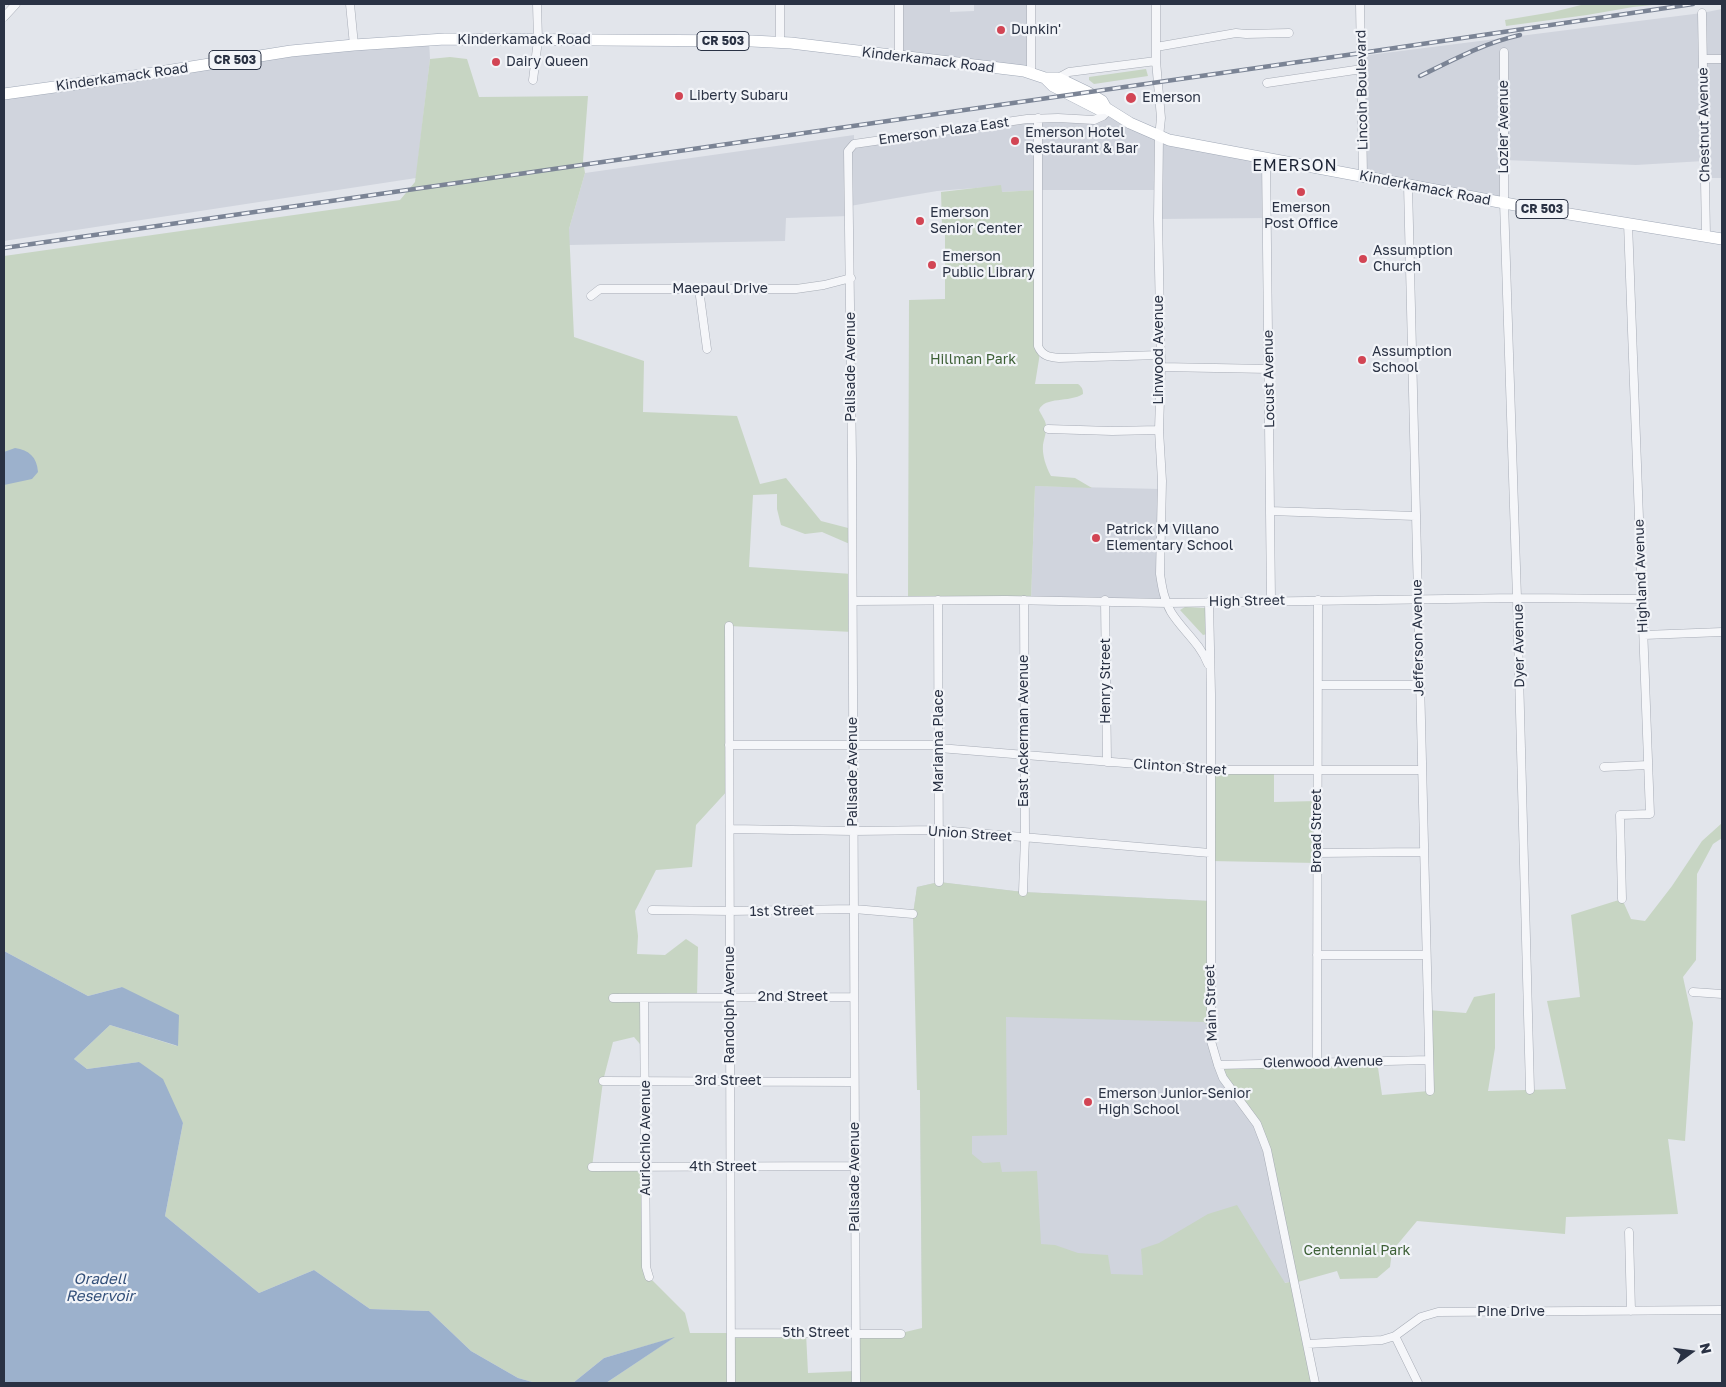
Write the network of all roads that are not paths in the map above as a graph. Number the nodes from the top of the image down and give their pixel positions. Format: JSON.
{"nodes":[{"id":1,"x":16,"y":4,"type":"edge"},
{"id":2,"x":350,"y":4,"type":"edge"},
{"id":3,"x":537,"y":4,"type":"edge"},
{"id":4,"x":780,"y":4,"type":"edge"},
{"id":5,"x":899,"y":4,"type":"edge"},
{"id":6,"x":1031,"y":4,"type":"edge"},
{"id":7,"x":1156,"y":4,"type":"edge"},
{"id":8,"x":1360,"y":4,"type":"edge"},
{"id":9,"x":1702,"y":13,"type":"dead end"},
{"id":10,"x":4,"y":17,"type":"edge"},
{"id":11,"x":1289,"y":33,"type":"dead end"},
{"id":12,"x":538,"y":40,"type":"junction"},
{"id":13,"x":780,"y":43,"type":"junction"},
{"id":14,"x":354,"y":45,"type":"junction"},
{"id":15,"x":1156,"y":48,"type":"junction"},
{"id":16,"x":1504,"y":52,"type":"dead end"},
{"id":17,"x":899,"y":56,"type":"junction"},
{"id":18,"x":1703,"y":59,"type":"junction"},
{"id":19,"x":1722,"y":59,"type":"edge"},
{"id":20,"x":1156,"y":61,"type":"junction"},
{"id":21,"x":1362,"y":69,"type":"junction"},
{"id":22,"x":1031,"y":73,"type":"junction"},
{"id":23,"x":1045,"y":78,"type":"junction"},
{"id":24,"x":1058,"y":78,"type":"junction"},
{"id":25,"x":533,"y":80,"type":"dead end"},
{"id":26,"x":1267,"y":82,"type":"dead end"},
{"id":27,"x":4,"y":94,"type":"edge"},
{"id":28,"x":1107,"y":109,"type":"junction"},
{"id":29,"x":1038,"y":118,"type":"junction"},
{"id":30,"x":1159,"y":136,"type":"junction"},
{"id":31,"x":1266,"y":158,"type":"junction"},
{"id":32,"x":848,"y":160,"type":"joint"},
{"id":33,"x":1363,"y":176,"type":"junction"},
{"id":34,"x":1408,"y":185,"type":"junction"},
{"id":35,"x":1504,"y":202,"type":"junction"},
{"id":36,"x":1628,"y":224,"type":"junction"},
{"id":37,"x":1706,"y":236,"type":"junction"},
{"id":38,"x":1722,"y":239,"type":"edge"},
{"id":39,"x":851,"y":278,"type":"junction"},
{"id":40,"x":699,"y":290,"type":"junction"},
{"id":41,"x":591,"y":296,"type":"dead end"},
{"id":42,"x":707,"y":349,"type":"dead end"},
{"id":43,"x":1160,"y":355,"type":"junction"},
{"id":44,"x":1161,"y":367,"type":"junction"},
{"id":45,"x":1268,"y":369,"type":"junction"},
{"id":46,"x":1048,"y":429,"type":"dead end"},
{"id":47,"x":1159,"y":430,"type":"junction"},
{"id":48,"x":1270,"y":512,"type":"junction"},
{"id":49,"x":1415,"y":516,"type":"junction"},
{"id":50,"x":1518,"y":598,"type":"junction"},
{"id":51,"x":1417,"y":599,"type":"junction"},
{"id":52,"x":1642,"y":599,"type":"junction"},
{"id":53,"x":938,"y":600,"type":"junction"},
{"id":54,"x":1024,"y":600,"type":"junction"},
{"id":55,"x":1105,"y":600,"type":"junction"},
{"id":56,"x":1271,"y":600,"type":"junction"},
{"id":57,"x":1318,"y":600,"type":"junction"},
{"id":58,"x":852,"y":601,"type":"junction"},
{"id":59,"x":1209,"y":602,"type":"junction"},
{"id":60,"x":1167,"y":603,"type":"junction"},
{"id":61,"x":729,"y":626,"type":"dead end"},
{"id":62,"x":1722,"y":632,"type":"edge"},
{"id":63,"x":1644,"y":635,"type":"junction"},
{"id":64,"x":1210,"y":683,"type":"junction"},
{"id":65,"x":1318,"y":685,"type":"junction"},
{"id":66,"x":1419,"y":685,"type":"junction"},
{"id":67,"x":729,"y":745,"type":"junction"},
{"id":68,"x":853,"y":745,"type":"junction"},
{"id":69,"x":939,"y":746,"type":"junction"},
{"id":70,"x":1024,"y":755,"type":"junction"},
{"id":71,"x":1106,"y":762,"type":"junction"},
{"id":72,"x":1648,"y":765,"type":"junction"},
{"id":73,"x":1604,"y":767,"type":"dead end"},
{"id":74,"x":1210,"y":770,"type":"junction"},
{"id":75,"x":1318,"y":770,"type":"junction"},
{"id":76,"x":1421,"y":770,"type":"junction"},
{"id":77,"x":730,"y":828,"type":"junction"},
{"id":78,"x":940,"y":830,"type":"junction"},
{"id":79,"x":854,"y":831,"type":"junction"},
{"id":80,"x":1025,"y":838,"type":"junction"},
{"id":81,"x":1423,"y":852,"type":"junction"},
{"id":82,"x":1210,"y":853,"type":"junction"},
{"id":83,"x":1317,"y":853,"type":"junction"},
{"id":84,"x":939,"y":882,"type":"dead end"},
{"id":85,"x":1023,"y":892,"type":"dead end"},
{"id":86,"x":1622,"y":899,"type":"dead end"},
{"id":87,"x":652,"y":910,"type":"dead end"},
{"id":88,"x":854,"y":910,"type":"junction"},
{"id":89,"x":730,"y":911,"type":"junction"},
{"id":90,"x":913,"y":914,"type":"dead end"},
{"id":91,"x":1317,"y":955,"type":"junction"},
{"id":92,"x":1426,"y":955,"type":"junction"},
{"id":93,"x":1693,"y":992,"type":"dead end"},
{"id":94,"x":1722,"y":994,"type":"edge"},
{"id":95,"x":854,"y":997,"type":"junction"},
{"id":96,"x":613,"y":998,"type":"dead end"},
{"id":97,"x":644,"y":998,"type":"junction"},
{"id":98,"x":730,"y":998,"type":"junction"},
{"id":99,"x":1429,"y":1060,"type":"junction"},
{"id":100,"x":1317,"y":1062,"type":"junction"},
{"id":101,"x":1218,"y":1065,"type":"junction"},
{"id":102,"x":646,"y":1081,"type":"junction"},
{"id":103,"x":730,"y":1081,"type":"junction"},
{"id":104,"x":602,"y":1082,"type":"dead end"},
{"id":105,"x":854,"y":1082,"type":"junction"},
{"id":106,"x":1530,"y":1090,"type":"dead end"},
{"id":107,"x":1430,"y":1091,"type":"dead end"},
{"id":108,"x":731,"y":1166,"type":"junction"},
{"id":109,"x":855,"y":1166,"type":"junction"},
{"id":110,"x":592,"y":1167,"type":"dead end"},
{"id":111,"x":646,"y":1167,"type":"junction"},
{"id":112,"x":1629,"y":1232,"type":"dead end"},
{"id":113,"x":649,"y":1276,"type":"dead end"},
{"id":114,"x":1722,"y":1310,"type":"edge"},
{"id":115,"x":1631,"y":1311,"type":"junction"},
{"id":116,"x":731,"y":1333,"type":"junction"},
{"id":117,"x":856,"y":1333,"type":"junction"},
{"id":118,"x":901,"y":1334,"type":"dead end"},
{"id":119,"x":1395,"y":1336,"type":"junction"},
{"id":120,"x":1307,"y":1344,"type":"junction"},
{"id":121,"x":731,"y":1383,"type":"edge"},
{"id":122,"x":856,"y":1383,"type":"edge"},
{"id":123,"x":1314,"y":1383,"type":"edge"},
{"id":124,"x":1418,"y":1383,"type":"edge"}],
"edges":[{"from":1,"to":10,"type":"street"},
{"from":2,"to":14,"type":"street"},
{"from":3,"to":12,"type":"street"},
{"from":4,"to":13,"type":"street"},
{"from":5,"to":17,"type":"street"},
{"from":6,"to":22,"type":"street"},
{"from":7,"to":15,"type":"street","name":"Linwood Avenue"},
{"from":8,"to":21,"type":"street","name":"Lincoln Boulevard"},
{"from":9,"to":18,"type":"street","name":"Chestnut Avenue"},
{"from":11,"to":15,"type":"street"},
{"from":12,"to":13,"type":"main road","name":"Kinderkamack Road","number":"CR 503"},
{"from":12,"to":14,"type":"main road","name":"Kinderkamack Road","number":"CR 503"},
{"from":12,"to":25,"type":"street"},
{"from":13,"to":17,"type":"main road","name":"Kinderkamack Road","number":"CR 503"},
{"from":14,"to":27,"type":"main road","name":"Kinderkamack Road","number":"CR 503"},
{"from":15,"to":20,"type":"street","name":"Linwood Avenue"},
{"from":16,"to":35,"type":"street","name":"Lozier Avenue"},
{"from":17,"to":22,"type":"main road","name":"Kinderkamack Road","number":"CR 503"},
{"from":18,"to":19,"type":"street"},
{"from":18,"to":37,"type":"street","name":"Chestnut Avenue"},
{"from":20,"to":24,"type":"street"},
{"from":20,"to":30,"type":"street","name":"Linwood Avenue"},
{"from":21,"to":26,"type":"street"},
{"from":21,"to":33,"type":"street","name":"Lincoln Boulevard"},
{"from":22,"to":23,"type":"main road","name":"Kinderkamack Road","number":"CR 503"},
{"from":23,"to":24,"type":"main road","name":"Kinderkamack Road","number":"CR 503"},
{"from":23,"to":28,"type":"main road","name":"Kinderkamack Road","number":"CR 503"},
{"from":24,"to":28,"type":"main road","name":"Kinderkamack Road","number":"CR 503"},
{"from":28,"to":29,"type":"street","name":"Emerson Plaza East"},
{"from":28,"to":30,"type":"main road","name":"Kinderkamack Road","number":"CR 503"},
{"from":29,"to":32,"type":"street","name":"Emerson Plaza East"},
{"from":29,"to":43,"type":"street"},
{"from":30,"to":31,"type":"main road","name":"Kinderkamack Road","number":"CR 503"},
{"from":30,"to":43,"type":"street","name":"Linwood Avenue"},
{"from":31,"to":33,"type":"main road","name":"Kinderkamack Road","number":"CR 503"},
{"from":31,"to":45,"type":"street","name":"Locust Avenue"},
{"from":32,"to":39,"type":"street","name":"Palisade Avenue"},
{"from":33,"to":34,"type":"main road","name":"Kinderkamack Road","number":"CR 503"},
{"from":34,"to":35,"type":"main road","name":"Kinderkamack Road","number":"CR 503"},
{"from":34,"to":49,"type":"street","name":"Jefferson Avenue"},
{"from":35,"to":36,"type":"main road","name":"Kinderkamack Road","number":"CR 503"},
{"from":35,"to":50,"type":"street","name":"Dyer Avenue"},
{"from":36,"to":37,"type":"main road","name":"Kinderkamack Road","number":"CR 503"},
{"from":36,"to":52,"type":"street","name":"Highland Avenue"},
{"from":37,"to":38,"type":"main road","name":"Kinderkamack Road","number":"CR 503"},
{"from":39,"to":40,"type":"street","name":"Maepaul Drive"},
{"from":39,"to":58,"type":"street","name":"Palisade Avenue"},
{"from":40,"to":41,"type":"street","name":"Maepaul Drive"},
{"from":40,"to":42,"type":"street"},
{"from":43,"to":44,"type":"street","name":"Linwood Avenue"},
{"from":44,"to":45,"type":"street"},
{"from":44,"to":47,"type":"street","name":"Linwood Avenue"},
{"from":45,"to":48,"type":"street","name":"Locust Avenue"},
{"from":46,"to":47,"type":"street"},
{"from":47,"to":60,"type":"street","name":"Linwood Avenue"},
{"from":48,"to":49,"type":"street"},
{"from":48,"to":56,"type":"street","name":"Locust Avenue"},
{"from":49,"to":51,"type":"street","name":"Jefferson Avenue"},
{"from":50,"to":51,"type":"street","name":"High Street"},
{"from":50,"to":52,"type":"street","name":"High Street"},
{"from":50,"to":106,"type":"street","name":"Dyer Avenue"},
{"from":51,"to":57,"type":"street","name":"High Street"},
{"from":51,"to":66,"type":"street","name":"Jefferson Avenue"},
{"from":52,"to":63,"type":"street","name":"Highland Avenue"},
{"from":53,"to":54,"type":"street","name":"High Street"},
{"from":53,"to":58,"type":"street","name":"High Street"},
{"from":53,"to":69,"type":"street","name":"Marianna Place"},
{"from":54,"to":55,"type":"street","name":"High Street"},
{"from":54,"to":70,"type":"street","name":"East Ackerman Avenue"},
{"from":55,"to":60,"type":"street","name":"High Street"},
{"from":55,"to":71,"type":"street","name":"Henry Street"},
{"from":56,"to":57,"type":"street","name":"High Street"},
{"from":56,"to":59,"type":"street","name":"High Street"},
{"from":57,"to":65,"type":"street","name":"Broad Street"},
{"from":58,"to":68,"type":"street","name":"Palisade Avenue"},
{"from":59,"to":60,"type":"street","name":"High Street"},
{"from":59,"to":64,"type":"street","name":"Main Street"},
{"from":60,"to":64,"type":"street","name":"Linwood Avenue"},
{"from":61,"to":67,"type":"street","name":"Randolph Avenue"},
{"from":62,"to":63,"type":"street"},
{"from":63,"to":72,"type":"street","name":"Highland Avenue"},
{"from":64,"to":74,"type":"street","name":"Main Street"},
{"from":65,"to":66,"type":"street"},
{"from":65,"to":75,"type":"street","name":"Broad Street"},
{"from":66,"to":76,"type":"street","name":"Jefferson Avenue"},
{"from":67,"to":68,"type":"street","name":"Clinton Street"},
{"from":67,"to":77,"type":"street","name":"Randolph Avenue"},
{"from":68,"to":69,"type":"street","name":"Clinton Street"},
{"from":68,"to":79,"type":"street","name":"Palisade Avenue"},
{"from":69,"to":70,"type":"street","name":"Clinton Street"},
{"from":69,"to":78,"type":"street","name":"Marianna Place"},
{"from":70,"to":71,"type":"street","name":"Clinton Street"},
{"from":70,"to":80,"type":"street","name":"East Ackerman Avenue"},
{"from":71,"to":74,"type":"street","name":"Clinton Street"},
{"from":72,"to":73,"type":"street"},
{"from":72,"to":86,"type":"street","name":"Highland Avenue"},
{"from":74,"to":75,"type":"street","name":"Clinton Street"},
{"from":74,"to":82,"type":"street","name":"Main Street"},
{"from":75,"to":76,"type":"street","name":"Clinton Street"},
{"from":75,"to":83,"type":"street","name":"Broad Street"},
{"from":76,"to":81,"type":"street","name":"Jefferson Avenue"},
{"from":77,"to":79,"type":"street","name":"Union Street"},
{"from":77,"to":89,"type":"street","name":"Randolph Avenue"},
{"from":78,"to":79,"type":"street","name":"Union Street"},
{"from":78,"to":80,"type":"street","name":"Union Street"},
{"from":78,"to":84,"type":"street","name":"Marianna Place"},
{"from":79,"to":88,"type":"street","name":"Palisade Avenue"},
{"from":80,"to":82,"type":"street","name":"Union Street"},
{"from":80,"to":85,"type":"street","name":"East Ackerman Avenue"},
{"from":81,"to":83,"type":"street"},
{"from":81,"to":92,"type":"street","name":"Jefferson Avenue"},
{"from":82,"to":101,"type":"street","name":"Main Street"},
{"from":83,"to":91,"type":"street","name":"Broad Street"},
{"from":87,"to":89,"type":"street","name":"1st Street"},
{"from":88,"to":89,"type":"street","name":"1st Street"},
{"from":88,"to":90,"type":"street","name":"1st Street"},
{"from":88,"to":95,"type":"street","name":"Palisade Avenue"},
{"from":89,"to":98,"type":"street","name":"Randolph Avenue"},
{"from":91,"to":92,"type":"street"},
{"from":91,"to":100,"type":"street","name":"Broad Street"},
{"from":92,"to":99,"type":"street","name":"Jefferson Avenue"},
{"from":93,"to":94,"type":"street"},
{"from":95,"to":98,"type":"street","name":"2nd Street"},
{"from":95,"to":105,"type":"street","name":"Palisade Avenue"},
{"from":96,"to":97,"type":"street","name":"2nd Street"},
{"from":97,"to":98,"type":"street","name":"2nd Street"},
{"from":97,"to":102,"type":"street","name":"Auricchio Avenue"},
{"from":98,"to":103,"type":"street","name":"Randolph Avenue"},
{"from":99,"to":100,"type":"street","name":"Glenwood Avenue"},
{"from":99,"to":107,"type":"street","name":"Jefferson Avenue"},
{"from":100,"to":101,"type":"street","name":"Glenwood Avenue"},
{"from":101,"to":120,"type":"street","name":"Main Street"},
{"from":102,"to":103,"type":"street","name":"3rd Street"},
{"from":102,"to":104,"type":"street","name":"3rd Street"},
{"from":102,"to":111,"type":"street","name":"Auricchio Avenue"},
{"from":103,"to":105,"type":"street","name":"3rd Street"},
{"from":103,"to":108,"type":"street","name":"Randolph Avenue"},
{"from":105,"to":109,"type":"street","name":"Palisade Avenue"},
{"from":108,"to":109,"type":"street","name":"4th Street"},
{"from":108,"to":111,"type":"street","name":"4th Street"},
{"from":108,"to":116,"type":"street","name":"Randolph Avenue"},
{"from":109,"to":117,"type":"street","name":"Palisade Avenue"},
{"from":110,"to":111,"type":"street","name":"4th Street"},
{"from":111,"to":113,"type":"street","name":"Auricchio Avenue"},
{"from":112,"to":115,"type":"street"},
{"from":114,"to":115,"type":"street","name":"Pine Drive"},
{"from":115,"to":119,"type":"street","name":"Pine Drive"},
{"from":116,"to":117,"type":"street","name":"5th Street"},
{"from":116,"to":121,"type":"street","name":"Randolph Avenue"},
{"from":117,"to":118,"type":"street","name":"5th Street"},
{"from":117,"to":122,"type":"street","name":"Palisade Avenue"},
{"from":119,"to":120,"type":"street","name":"Pine Drive"},
{"from":119,"to":124,"type":"street"},
{"from":120,"to":123,"type":"street","name":"Main Street"}]}
